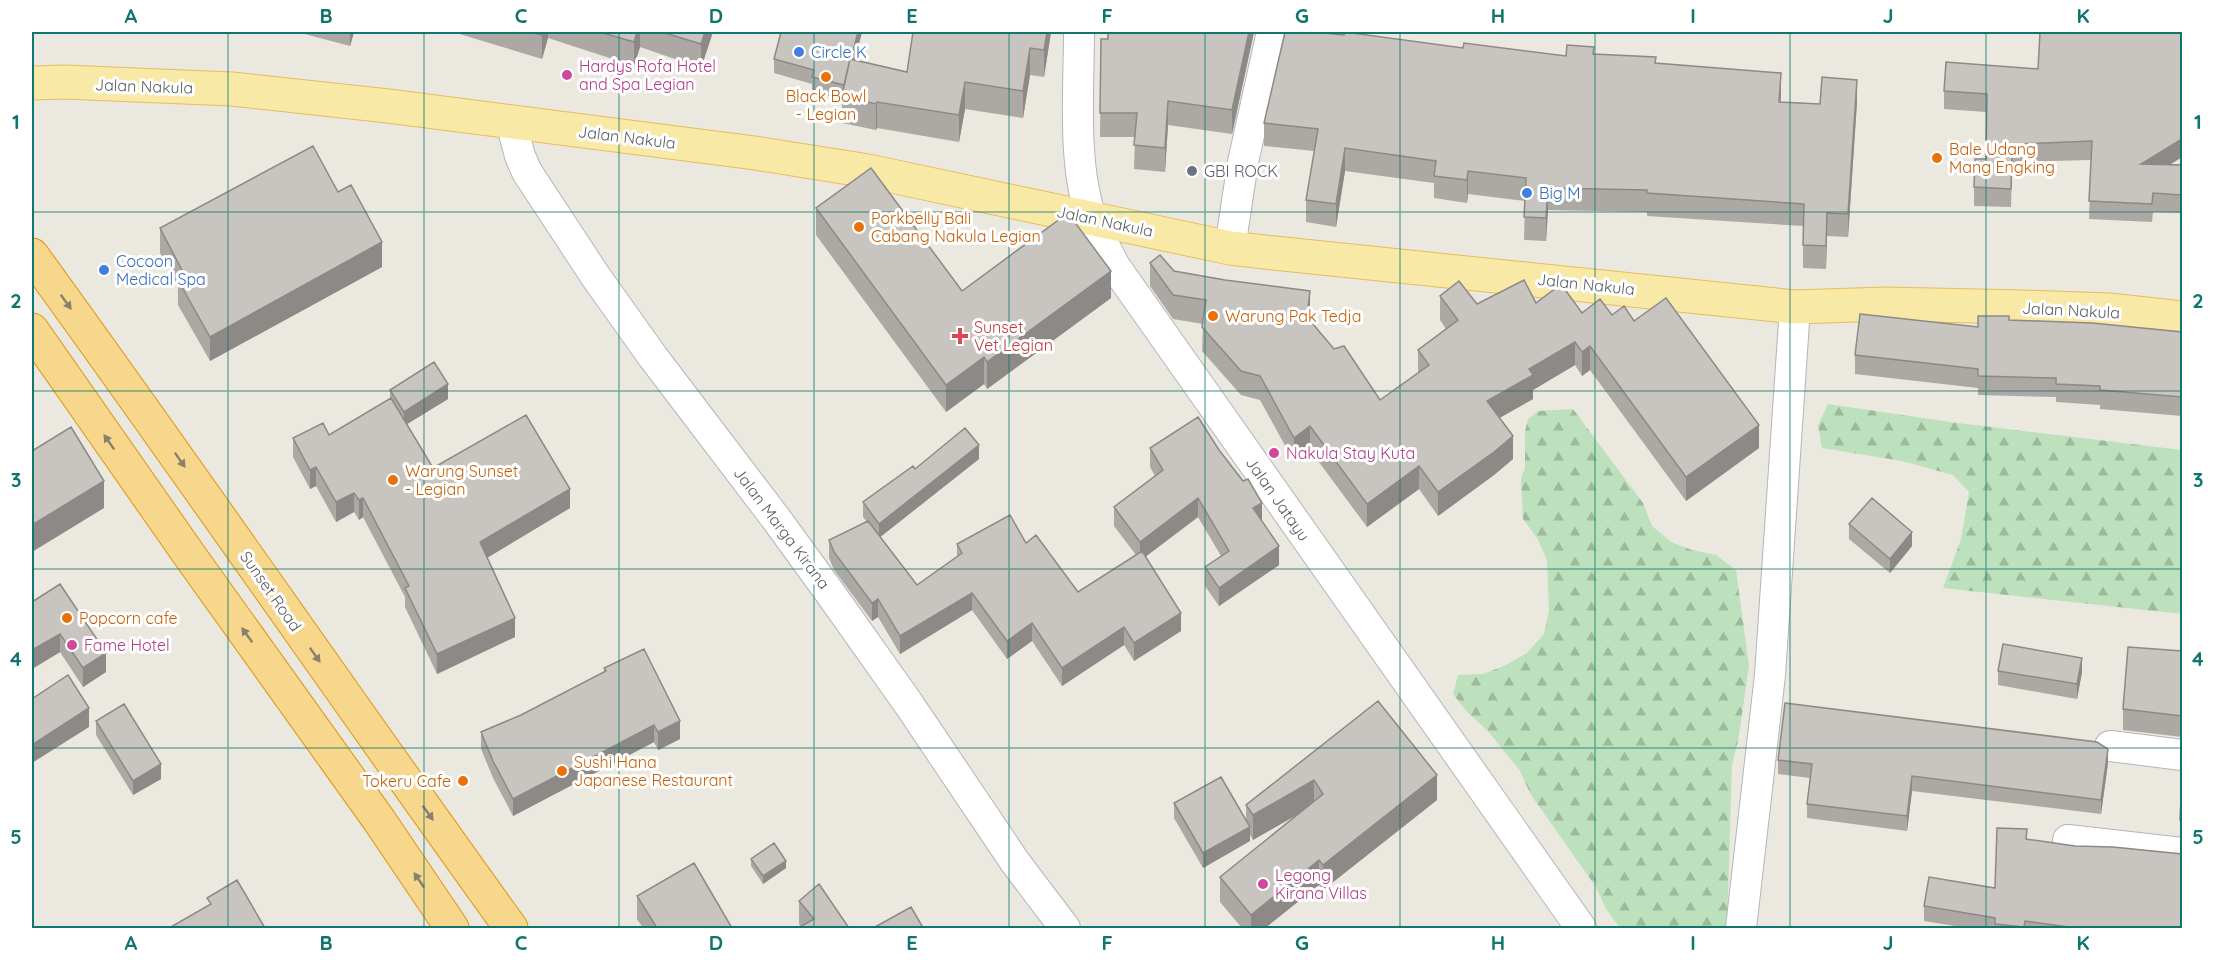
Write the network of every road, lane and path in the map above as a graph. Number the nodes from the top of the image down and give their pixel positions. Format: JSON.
{"nodes":[{"id":1,"x":1079,"y":32,"type":"edge"},
{"id":2,"x":1272,"y":32,"type":"edge"},
{"id":3,"x":64,"y":82,"type":"junction"},
{"id":4,"x":32,"y":83,"type":"edge"},
{"id":5,"x":32,"y":108,"type":"edge"},
{"id":6,"x":511,"y":122,"type":"junction"},
{"id":7,"x":1092,"y":219,"type":"junction"},
{"id":8,"x":1230,"y":248,"type":"junction"},
{"id":9,"x":32,"y":255,"type":"edge"},
{"id":10,"x":1796,"y":307,"type":"junction"},
{"id":11,"x":2182,"y":318,"type":"edge"},
{"id":12,"x":32,"y":330,"type":"edge"},
{"id":13,"x":2110,"y":746,"type":"dead end"},
{"id":14,"x":2182,"y":755,"type":"edge"},
{"id":15,"x":2068,"y":840,"type":"dead end"},
{"id":16,"x":2182,"y":853,"type":"edge"},
{"id":17,"x":452,"y":928,"type":"edge"},
{"id":18,"x":511,"y":928,"type":"edge"},
{"id":19,"x":1065,"y":928,"type":"edge"},
{"id":20,"x":1581,"y":928,"type":"edge"},
{"id":21,"x":1741,"y":928,"type":"edge"}],
"edges":[{"from":1,"to":7,"type":"street","name":"Jalan Jatayu"},
{"from":2,"to":8,"type":"street"},
{"from":3,"to":4,"type":"main road","name":"Jalan Nakula"},
{"from":3,"to":5,"type":"main road"},
{"from":3,"to":6,"type":"main road","name":"Jalan Nakula"},
{"from":6,"to":7,"type":"main road","name":"Jalan Nakula"},
{"from":6,"to":19,"type":"street","name":"Jalan Marga Kirana"},
{"from":7,"to":8,"type":"main road","name":"Jalan Nakula"},
{"from":7,"to":20,"type":"street","name":"Jalan Jatayu"},
{"from":8,"to":10,"type":"main road","name":"Jalan Nakula"},
{"from":9,"to":18,"type":"highway","name":"Sunset Road","one_way":true},
{"from":10,"to":11,"type":"main road","name":"Jalan Nakula"},
{"from":10,"to":21,"type":"street"},
{"from":17,"to":12,"type":"highway","one_way":true},
{"from":13,"to":14,"type":"street"},
{"from":15,"to":16,"type":"street"}]}
